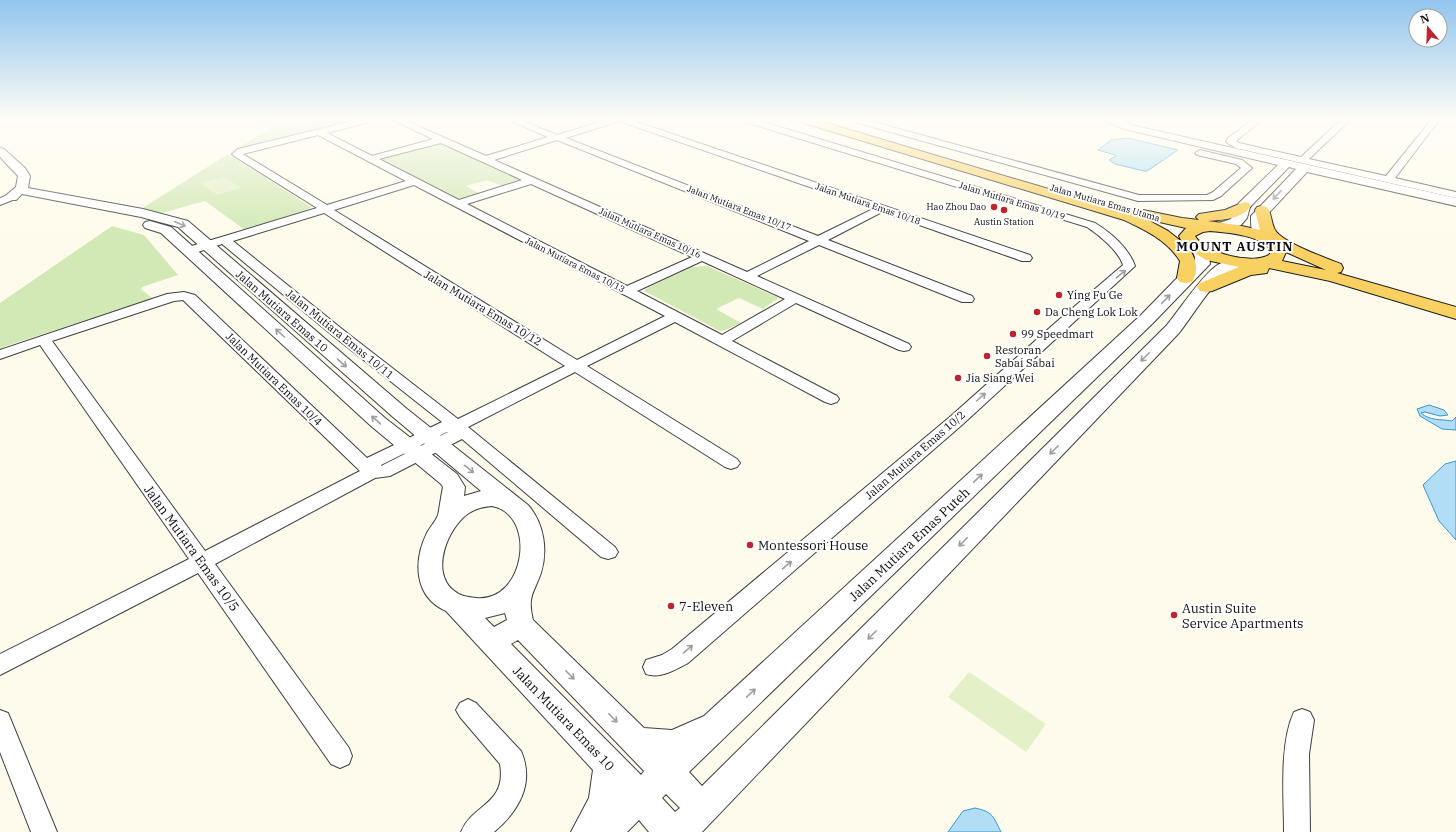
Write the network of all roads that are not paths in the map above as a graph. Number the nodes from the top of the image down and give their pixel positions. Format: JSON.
{"nodes":[{"id":1,"x":6,"y":158,"type":"edge"},
{"id":2,"x":244,"y":158,"type":"edge"},
{"id":3,"x":374,"y":158,"type":"edge"},
{"id":4,"x":483,"y":158,"type":"edge"},
{"id":5,"x":490,"y":158,"type":"edge"},
{"id":6,"x":607,"y":158,"type":"edge"},
{"id":7,"x":732,"y":158,"type":"edge"},
{"id":8,"x":870,"y":158,"type":"edge"},
{"id":9,"x":941,"y":158,"type":"edge"},
{"id":10,"x":943,"y":158,"type":"edge"},
{"id":11,"x":974,"y":158,"type":"edge"},
{"id":12,"x":1228,"y":158,"type":"edge"},
{"id":13,"x":1253,"y":158,"type":"edge"},
{"id":14,"x":1282,"y":158,"type":"edge"},
{"id":15,"x":1310,"y":158,"type":"edge"},
{"id":16,"x":1405,"y":158,"type":"edge"},
{"id":17,"x":370,"y":159,"type":"joint"},
{"id":18,"x":486,"y":159,"type":"junction"},
{"id":19,"x":990,"y":163,"type":"junction"},
{"id":20,"x":963,"y":164,"type":"junction"},
{"id":21,"x":1287,"y":164,"type":"junction"},
{"id":22,"x":1304,"y":164,"type":"junction"},
{"id":23,"x":532,"y":180,"type":"junction"},
{"id":24,"x":942,"y":180,"type":"junction"},
{"id":25,"x":1388,"y":180,"type":"junction"},
{"id":26,"x":414,"y":182,"type":"junction"},
{"id":27,"x":1456,"y":195,"type":"edge"},
{"id":28,"x":10,"y":196,"type":"edge"},
{"id":29,"x":1456,"y":202,"type":"edge"},
{"id":30,"x":458,"y":204,"type":"junction"},
{"id":31,"x":1244,"y":206,"type":"junction"},
{"id":32,"x":323,"y":209,"type":"junction"},
{"id":33,"x":881,"y":209,"type":"junction"},
{"id":34,"x":1262,"y":210,"type":"junction"},
{"id":35,"x":1134,"y":215,"type":"junction"},
{"id":36,"x":1095,"y":227,"type":"joint"},
{"id":37,"x":1216,"y":227,"type":"junction"},
{"id":38,"x":820,"y":240,"type":"junction"},
{"id":39,"x":1266,"y":240,"type":"junction"},
{"id":40,"x":1194,"y":245,"type":"junction"},
{"id":41,"x":210,"y":249,"type":"junction"},
{"id":42,"x":703,"y":256,"type":"junction"},
{"id":43,"x":1026,"y":258,"type":"dead end"},
{"id":44,"x":1243,"y":262,"type":"junction"},
{"id":45,"x":1265,"y":262,"type":"junction"},
{"id":46,"x":1337,"y":274,"type":"junction"},
{"id":47,"x":748,"y":276,"type":"junction"},
{"id":48,"x":1186,"y":278,"type":"junction"},
{"id":49,"x":1206,"y":287,"type":"junction"},
{"id":50,"x":628,"y":291,"type":"junction"},
{"id":51,"x":796,"y":298,"type":"junction"},
{"id":52,"x":967,"y":299,"type":"dead end"},
{"id":53,"x":1456,"y":303,"type":"edge"},
{"id":54,"x":1456,"y":312,"type":"edge"},
{"id":55,"x":674,"y":316,"type":"junction"},
{"id":56,"x":43,"y":339,"type":"junction"},
{"id":57,"x":722,"y":341,"type":"junction"},
{"id":58,"x":904,"y":347,"type":"dead end"},
{"id":59,"x":0,"y":355,"type":"edge"},
{"id":60,"x":578,"y":366,"type":"junction"},
{"id":61,"x":1067,"y":393,"type":"junction"},
{"id":62,"x":831,"y":399,"type":"dead end"},
{"id":63,"x":1097,"y":406,"type":"junction"},
{"id":64,"x":457,"y":426,"type":"junction"},
{"id":65,"x":423,"y":445,"type":"junction"},
{"id":66,"x":731,"y":463,"type":"dead end"},
{"id":67,"x":372,"y":472,"type":"junction"},
{"id":68,"x":512,"y":504,"type":"junction"},
{"id":69,"x":449,"y":517,"type":"junction"},
{"id":70,"x":608,"y":552,"type":"dead end"},
{"id":71,"x":202,"y":561,"type":"junction"},
{"id":72,"x":519,"y":592,"type":"junction"},
{"id":73,"x":456,"y":606,"type":"junction"},
{"id":74,"x":521,"y":625,"type":"junction"},
{"id":75,"x":491,"y":642,"type":"junction"},
{"id":76,"x":0,"y":665,"type":"edge"},
{"id":77,"x":654,"y":667,"type":"dead end"},
{"id":78,"x":468,"y":710,"type":"dead end"},
{"id":79,"x":723,"y":720,"type":"junction"},
{"id":80,"x":1302,"y":720,"type":"dead end"},
{"id":81,"x":0,"y":721,"type":"edge"},
{"id":82,"x":637,"y":742,"type":"junction"},
{"id":83,"x":340,"y":756,"type":"dead end"},
{"id":84,"x":610,"y":766,"type":"junction"},
{"id":85,"x":666,"y":772,"type":"junction"},
{"id":86,"x":640,"y":797,"type":"junction"},
{"id":87,"x":702,"y":808,"type":"junction"},
{"id":88,"x":603,"y":831,"type":"edge"},
{"id":89,"x":44,"y":832,"type":"edge"},
{"id":90,"x":474,"y":832,"type":"edge"},
{"id":91,"x":671,"y":832,"type":"edge"},
{"id":92,"x":678,"y":832,"type":"edge"},
{"id":93,"x":1297,"y":832,"type":"edge"}],
"edges":[{"from":1,"to":28,"type":"street"},
{"from":2,"to":32,"type":"street","name":"Jalan Mutiara Emas 10/12"},
{"from":3,"to":17,"type":"street"},
{"from":4,"to":18,"type":"street","name":"Jalan Mutiara Emas 10/16"},
{"from":5,"to":18,"type":"street"},
{"from":6,"to":38,"type":"street","name":"Jalan Mutiara Emas 10/17"},
{"from":7,"to":33,"type":"street","name":"Jalan Mutiara Emas 10/18"},
{"from":8,"to":24,"type":"street","name":"Jalan Mutiara Emas 10/19"},
{"from":9,"to":20,"type":"main road","name":"Jalan Mutiara Emas Utama"},
{"from":10,"to":20,"type":"main road","name":"Jalan Mutiara Emas Utama"},
{"from":11,"to":19,"type":"street"},
{"from":12,"to":19,"type":"street"},
{"from":13,"to":21,"type":"street"},
{"from":14,"to":22,"type":"street"},
{"from":15,"to":22,"type":"street"},
{"from":16,"to":25,"type":"street"},
{"from":17,"to":26,"type":"street","name":"Jalan Mutiara Emas 10/13"},
{"from":18,"to":23,"type":"street","name":"Jalan Mutiara Emas 10/16"},
{"from":19,"to":20,"type":"main road","name":"Jalan Mutiara Emas Utama"},
{"from":19,"to":35,"type":"main road","name":"Jalan Mutiara Emas Utama"},
{"from":20,"to":24,"type":"street"},
{"from":20,"to":35,"type":"main road","name":"Jalan Mutiara Emas Utama"},
{"from":21,"to":22,"type":"street"},
{"from":21,"to":31,"type":"street"},
{"from":22,"to":25,"type":"street"},
{"from":22,"to":29,"type":"street"},
{"from":22,"to":34,"type":"street","one_way":true},
{"from":23,"to":30,"type":"street"},
{"from":23,"to":42,"type":"street","name":"Jalan Mutiara Emas 10/16"},
{"from":24,"to":36,"type":"street","name":"Jalan Mutiara Emas 10/19"},
{"from":25,"to":27,"type":"street"},
{"from":26,"to":30,"type":"street","name":"Jalan Mutiara Emas 10/13"},
{"from":26,"to":32,"type":"street"},
{"from":28,"to":41,"type":"street","name":"Jalan Mutiara Emas 10"},
{"from":30,"to":50,"type":"street","name":"Jalan Mutiara Emas 10/13"},
{"from":31,"to":35,"type":"main road"},
{"from":31,"to":37,"type":"street"},
{"from":32,"to":41,"type":"street"},
{"from":32,"to":60,"type":"street","name":"Jalan Mutiara Emas 10/12"},
{"from":33,"to":38,"type":"street"},
{"from":33,"to":43,"type":"street","name":"Jalan Mutiara Emas 10/18"},
{"from":34,"to":39,"type":"street"},
{"from":34,"to":46,"type":"main road"},
{"from":35,"to":37,"type":"main road","name":"Jalan Mutiara Emas Utama"},
{"from":35,"to":40,"type":"main road"},
{"from":35,"to":48,"type":"main road"},
{"from":77,"to":36,"type":"street","name":"Jalan Mutiara Emas 10/2","one_way":true},
{"from":37,"to":39,"type":"main road","name":"Jalan Mutiara Emas Utama"},
{"from":37,"to":40,"type":"main road"},
{"from":38,"to":47,"type":"street"},
{"from":38,"to":52,"type":"street","name":"Jalan Mutiara Emas 10/17"},
{"from":39,"to":45,"type":"main road"},
{"from":39,"to":46,"type":"main road"},
{"from":40,"to":44,"type":"main road"},
{"from":40,"to":48,"type":"street","name":"Jalan Mutiara Emas Puteh"},
{"from":41,"to":64,"type":"street","name":"Jalan Mutiara Emas 10/11"},
{"from":41,"to":65,"type":"street","name":"Jalan Mutiara Emas 10","one_way":true},
{"from":65,"to":41,"type":"street","name":"Jalan Mutiara Emas 10","one_way":true},
{"from":42,"to":47,"type":"street","name":"Jalan Mutiara Emas 10/16"},
{"from":42,"to":50,"type":"street"},
{"from":44,"to":45,"type":"main road"},
{"from":44,"to":49,"type":"street"},
{"from":45,"to":46,"type":"main road"},
{"from":46,"to":49,"type":"main road"},
{"from":46,"to":53,"type":"main road"},
{"from":46,"to":54,"type":"main road"},
{"from":47,"to":51,"type":"street","name":"Jalan Mutiara Emas 10/16"},
{"from":61,"to":48,"type":"street","name":"Jalan Mutiara Emas Puteh","one_way":true},
{"from":49,"to":63,"type":"street","one_way":true},
{"from":50,"to":55,"type":"street","name":"Jalan Mutiara Emas 10/13"},
{"from":51,"to":57,"type":"street"},
{"from":51,"to":58,"type":"street","name":"Jalan Mutiara Emas 10/16"},
{"from":55,"to":57,"type":"street","name":"Jalan Mutiara Emas 10/13"},
{"from":55,"to":60,"type":"street"},
{"from":56,"to":59,"type":"street"},
{"from":56,"to":67,"type":"street","name":"Jalan Mutiara Emas 10/4"},
{"from":56,"to":71,"type":"street","name":"Jalan Mutiara Emas 10/5"},
{"from":57,"to":62,"type":"street","name":"Jalan Mutiara Emas 10/13"},
{"from":60,"to":64,"type":"street"},
{"from":60,"to":66,"type":"street","name":"Jalan Mutiara Emas 10/12"},
{"from":61,"to":63,"type":"street"},
{"from":79,"to":61,"type":"street","name":"Jalan Mutiara Emas Puteh","one_way":true},
{"from":63,"to":87,"type":"street","one_way":true},
{"from":64,"to":65,"type":"street"},
{"from":64,"to":70,"type":"street","name":"Jalan Mutiara Emas 10/11"},
{"from":65,"to":67,"type":"street"},
{"from":65,"to":68,"type":"street","name":"Jalan Mutiara Emas 10","one_way":true},
{"from":65,"to":69,"type":"street","name":"Jalan Mutiara Emas 10"},
{"from":67,"to":71,"type":"street"},
{"from":68,"to":69,"type":"street"},
{"from":68,"to":72,"type":"street"},
{"from":69,"to":73,"type":"street"},
{"from":71,"to":76,"type":"street"},
{"from":71,"to":83,"type":"street","name":"Jalan Mutiara Emas 10/5"},
{"from":72,"to":73,"type":"street"},
{"from":72,"to":74,"type":"street"},
{"from":73,"to":75,"type":"street","name":"Jalan Mutiara Emas 10"},
{"from":74,"to":75,"type":"street"},
{"from":74,"to":82,"type":"street","one_way":true},
{"from":75,"to":84,"type":"street","name":"Jalan Mutiara Emas 10"},
{"from":78,"to":90,"type":"street"},
{"from":79,"to":82,"type":"street"},
{"from":79,"to":85,"type":"street","name":"Jalan Mutiara Emas Puteh"},
{"from":80,"to":93,"type":"street"},
{"from":81,"to":89,"type":"street"},
{"from":82,"to":85,"type":"street"},
{"from":84,"to":86,"type":"street","name":"Jalan Mutiara Emas 10"},
{"from":84,"to":88,"type":"street"},
{"from":85,"to":86,"type":"street","name":"Jalan Mutiara Emas Puteh"},
{"from":85,"to":87,"type":"street"},
{"from":86,"to":88,"type":"street","name":"Jalan Mutiara Emas Puteh"},
{"from":86,"to":91,"type":"street","name":"Jalan Mutiara Emas 10"},
{"from":87,"to":92,"type":"street"}]}
